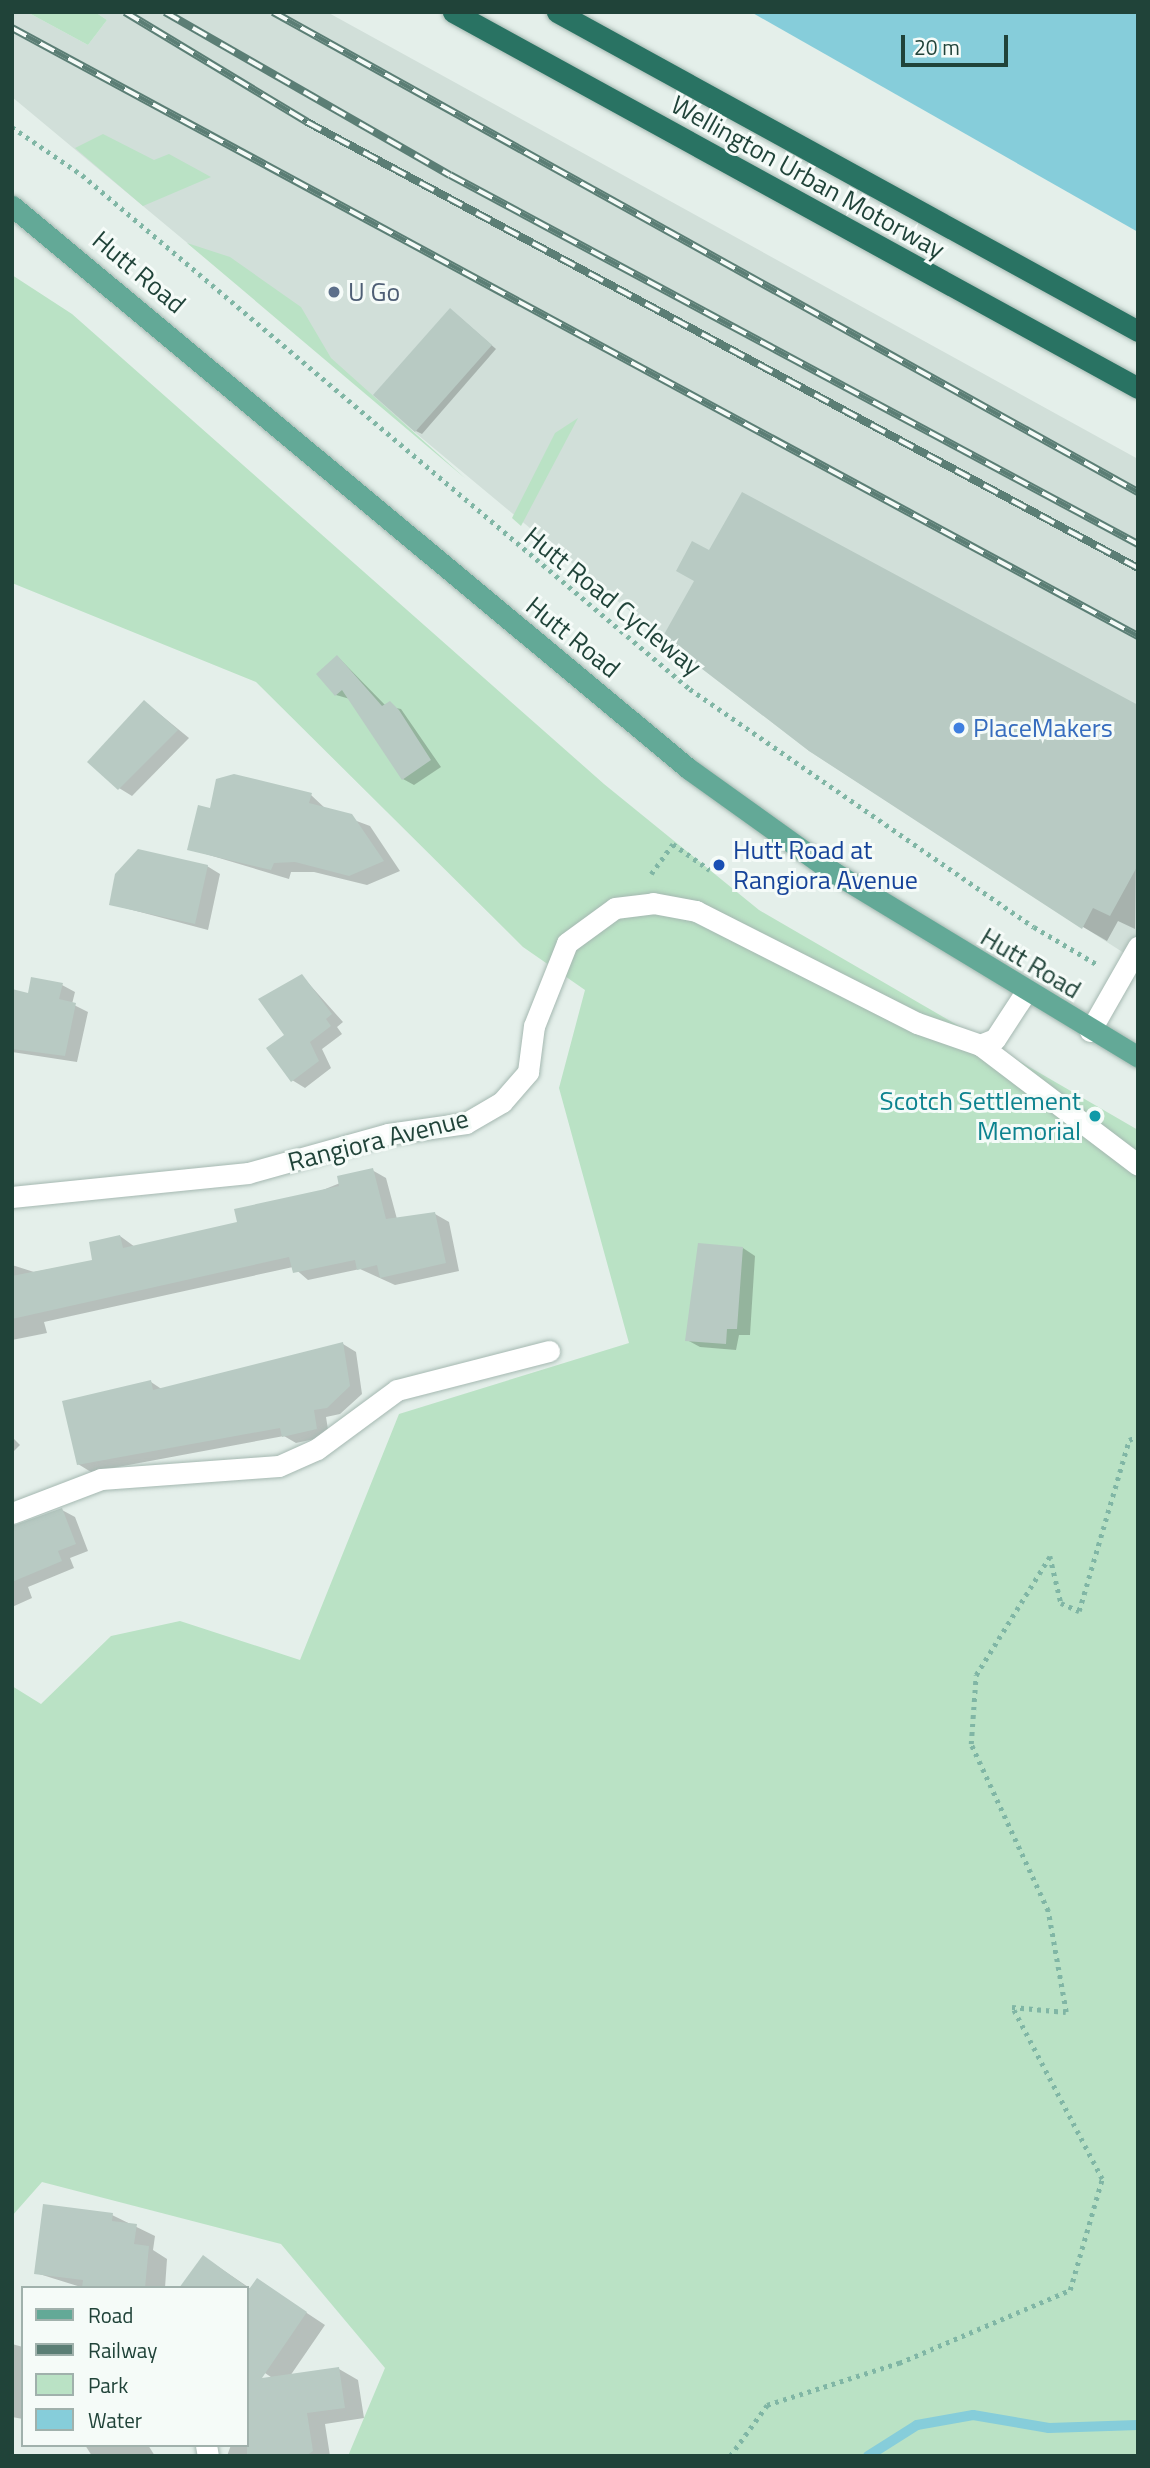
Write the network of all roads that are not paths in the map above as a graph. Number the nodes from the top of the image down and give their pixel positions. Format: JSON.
{"nodes":[{"id":1,"x":453,"y":12,"type":"edge"},
{"id":2,"x":557,"y":12,"type":"edge"},
{"id":3,"x":12,"y":206,"type":"edge"},
{"id":4,"x":1138,"y":331,"type":"edge"},
{"id":5,"x":1138,"y":388,"type":"edge"},
{"id":6,"x":1138,"y":947,"type":"edge"},
{"id":7,"x":1025,"y":993,"type":"junction"},
{"id":8,"x":1090,"y":1031,"type":"junction"},
{"id":9,"x":981,"y":1045,"type":"junction"},
{"id":10,"x":1138,"y":1057,"type":"edge"},
{"id":11,"x":1138,"y":1165,"type":"edge"},
{"id":12,"x":12,"y":1196,"type":"edge"},
{"id":13,"x":549,"y":1351,"type":"dead end"},
{"id":14,"x":12,"y":1513,"type":"edge"}],
"edges":[{"from":1,"to":5,"type":"highway","name":"Wellington Urban Motorway"},
{"from":2,"to":4,"type":"highway","name":"Wellington Urban Motorway"},
{"from":3,"to":7,"type":"main road","name":"Hutt Road"},
{"from":6,"to":8,"type":"street"},
{"from":7,"to":8,"type":"main road","name":"Hutt Road"},
{"from":7,"to":9,"type":"street"},
{"from":8,"to":10,"type":"main road","name":"Hutt Road"},
{"from":9,"to":11,"type":"street","name":"Rangiora Avenue"},
{"from":9,"to":12,"type":"street","name":"Rangiora Avenue"},
{"from":13,"to":14,"type":"street"}]}
